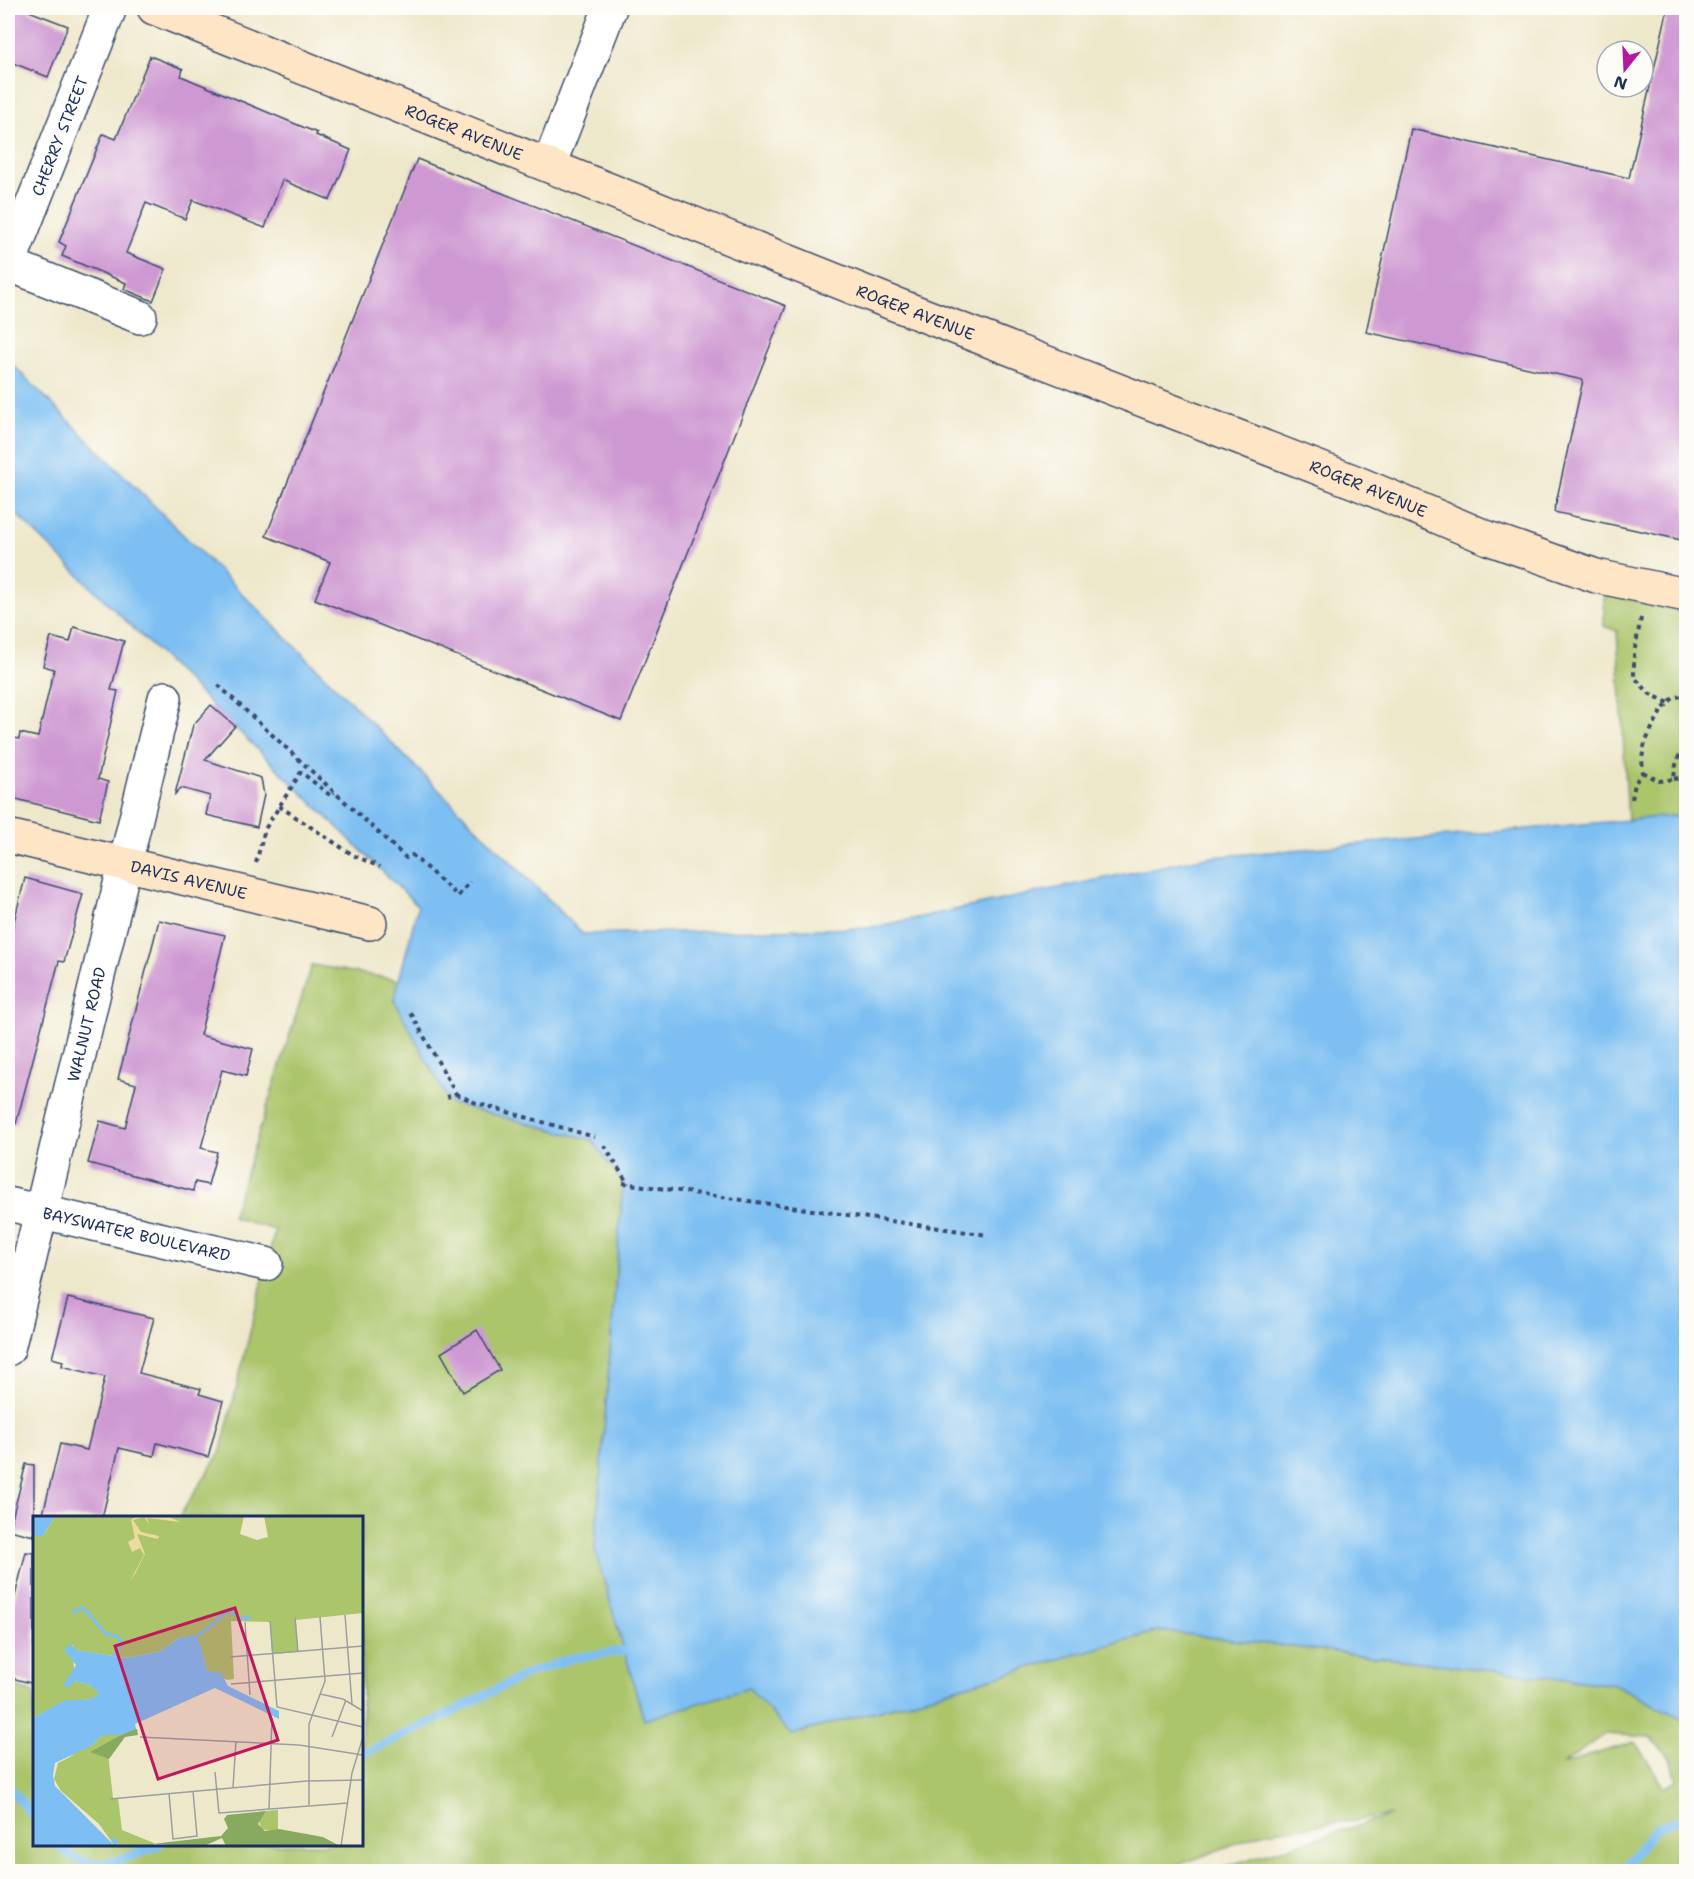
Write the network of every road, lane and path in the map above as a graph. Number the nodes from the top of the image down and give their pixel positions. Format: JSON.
{"nodes":[{"id":1,"x":111,"y":8,"type":"edge"},
{"id":2,"x":154,"y":8,"type":"edge"},
{"id":3,"x":610,"y":8,"type":"edge"},
{"id":4,"x":549,"y":165,"type":"junction"},
{"id":5,"x":8,"y":265,"type":"edge"},
{"id":6,"x":140,"y":317,"type":"dead end"},
{"id":7,"x":1686,"y":595,"type":"edge"},
{"id":8,"x":1642,"y":614,"type":"dead end"},
{"id":9,"x":218,"y":685,"type":"dead end"},
{"id":10,"x":1686,"y":696,"type":"edge"},
{"id":11,"x":165,"y":698,"type":"dead end"},
{"id":12,"x":1669,"y":703,"type":"junction"},
{"id":13,"x":1686,"y":744,"type":"edge"},
{"id":14,"x":1643,"y":771,"type":"junction"},
{"id":15,"x":1686,"y":777,"type":"edge"},
{"id":16,"x":1674,"y":779,"type":"junction"},
{"id":17,"x":334,"y":792,"type":"junction"},
{"id":18,"x":1632,"y":798,"type":"dead end"},
{"id":19,"x":279,"y":806,"type":"junction"},
{"id":20,"x":8,"y":836,"type":"edge"},
{"id":21,"x":124,"y":864,"type":"junction"},
{"id":22,"x":380,"y":867,"type":"dead end"},
{"id":23,"x":470,"y":882,"type":"dead end"},
{"id":24,"x":248,"y":894,"type":"junction"},
{"id":25,"x":369,"y":923,"type":"dead end"},
{"id":26,"x":411,"y":1013,"type":"dead end"},
{"id":27,"x":456,"y":1094,"type":"junction"},
{"id":28,"x":447,"y":1097,"type":"dead end"},
{"id":29,"x":595,"y":1137,"type":"dead end"},
{"id":30,"x":604,"y":1145,"type":"dead end"},
{"id":31,"x":8,"y":1204,"type":"edge"},
{"id":32,"x":41,"y":1212,"type":"junction"},
{"id":33,"x":988,"y":1235,"type":"dead end"},
{"id":34,"x":266,"y":1264,"type":"dead end"},
{"id":35,"x":8,"y":1349,"type":"edge"}],
"edges":[{"from":1,"to":5,"type":"street","name":"CHERRY STREET"},
{"from":2,"to":4,"type":"street","name":"ROGER AVENUE"},
{"from":3,"to":4,"type":"street"},
{"from":4,"to":7,"type":"street","name":"ROGER AVENUE"},
{"from":5,"to":6,"type":"street"},
{"from":8,"to":12,"type":"path"},
{"from":9,"to":17,"type":"path"},
{"from":10,"to":12,"type":"path"},
{"from":11,"to":21,"type":"street","name":"WALNUT ROAD"},
{"from":12,"to":14,"type":"path"},
{"from":13,"to":16,"type":"path"},
{"from":14,"to":16,"type":"path"},
{"from":14,"to":18,"type":"path"},
{"from":15,"to":16,"type":"path"},
{"from":17,"to":19,"type":"path"},
{"from":17,"to":23,"type":"path"},
{"from":19,"to":22,"type":"path"},
{"from":19,"to":24,"type":"path"},
{"from":20,"to":21,"type":"street","name":"DAVIS AVENUE"},
{"from":21,"to":24,"type":"street","name":"DAVIS AVENUE"},
{"from":21,"to":32,"type":"street","name":"WALNUT ROAD"},
{"from":24,"to":25,"type":"street","name":"DAVIS AVENUE"},
{"from":26,"to":27,"type":"path"},
{"from":27,"to":28,"type":"path"},
{"from":27,"to":29,"type":"path"},
{"from":30,"to":33,"type":"path"},
{"from":31,"to":32,"type":"street","name":"BAYSWATER BOULEVARD"},
{"from":32,"to":34,"type":"street","name":"BAYSWATER BOULEVARD"},
{"from":32,"to":35,"type":"street","name":"WALNUT ROAD"}]}
